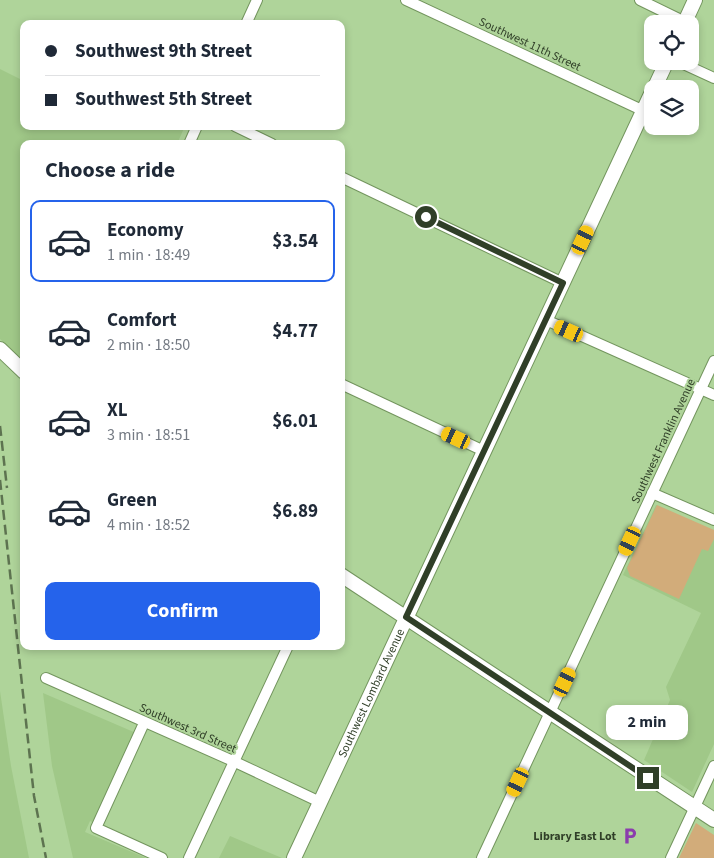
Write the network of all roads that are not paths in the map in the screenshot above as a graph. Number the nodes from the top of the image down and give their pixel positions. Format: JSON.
{"nodes":[{"id":1,"x":256,"y":0,"type":"edge"},
{"id":2,"x":406,"y":0,"type":"edge"},
{"id":3,"x":640,"y":0,"type":"edge"},
{"id":4,"x":696,"y":0,"type":"edge"},
{"id":5,"x":669,"y":15,"type":"edge"},
{"id":6,"x":689,"y":15,"type":"edge"},
{"id":7,"x":248,"y":20,"type":"edge"},
{"id":8,"x":697,"y":70,"type":"edge"},
{"id":9,"x":714,"y":78,"type":"edge"},
{"id":10,"x":644,"y":111,"type":"joint"},
{"id":11,"x":243,"y":130,"type":"edge"},
{"id":12,"x":264,"y":140,"type":"edge"},
{"id":13,"x":345,"y":179,"type":"edge"},
{"id":14,"x":563,"y":283,"type":"junction"},
{"id":15,"x":546,"y":320,"type":"junction"},
{"id":16,"x":0,"y":349,"type":"edge"},
{"id":17,"x":714,"y":361,"type":"edge"},
{"id":18,"x":0,"y":362,"type":"edge"},
{"id":19,"x":20,"y":368,"type":"edge"},
{"id":20,"x":20,"y":380,"type":"edge"},
{"id":21,"x":345,"y":386,"type":"edge"},
{"id":22,"x":701,"y":389,"type":"junction"},
{"id":23,"x":714,"y":395,"type":"edge"},
{"id":24,"x":484,"y":451,"type":"junction"},
{"id":25,"x":652,"y":493,"type":"junction"},
{"id":26,"x":714,"y":520,"type":"edge"},
{"id":27,"x":345,"y":578,"type":"edge"},
{"id":28,"x":406,"y":617,"type":"junction"},
{"id":29,"x":286,"y":650,"type":"edge"},
{"id":30,"x":46,"y":678,"type":"dead end"},
{"id":31,"x":550,"y":713,"type":"junction"},
{"id":32,"x":144,"y":723,"type":"junction"},
{"id":33,"x":233,"y":762,"type":"junction"},
{"id":34,"x":714,"y":766,"type":"edge"},
{"id":35,"x":320,"y":802,"type":"junction"},
{"id":36,"x":695,"y":807,"type":"junction"},
{"id":37,"x":714,"y":820,"type":"edge"},
{"id":38,"x":162,"y":858,"type":"edge"},
{"id":39,"x":189,"y":858,"type":"edge"},
{"id":40,"x":294,"y":858,"type":"edge"},
{"id":41,"x":482,"y":858,"type":"edge"},
{"id":42,"x":671,"y":858,"type":"edge"}],
"edges":[{"from":1,"to":7,"type":"street"},
{"from":2,"to":10,"type":"street","name":"Southwest 11th Street"},
{"from":3,"to":5,"type":"street"},
{"from":4,"to":6,"type":"street"},
{"from":8,"to":9,"type":"street"},
{"from":10,"to":14,"type":"street","name":"Southwest Lombard Avenue"},
{"from":11,"to":12,"type":"street"},
{"from":13,"to":14,"type":"street"},
{"from":14,"to":15,"type":"street","name":"Southwest Lombard Avenue"},
{"from":15,"to":22,"type":"street"},
{"from":15,"to":24,"type":"street","name":"Southwest Lombard Avenue"},
{"from":16,"to":19,"type":"street"},
{"from":17,"to":22,"type":"street","name":"Southwest Franklin Avenue"},
{"from":18,"to":20,"type":"street"},
{"from":21,"to":24,"type":"street"},
{"from":22,"to":23,"type":"street"},
{"from":22,"to":25,"type":"street","name":"Southwest Franklin Avenue"},
{"from":24,"to":28,"type":"street","name":"Southwest Lombard Avenue"},
{"from":25,"to":26,"type":"street"},
{"from":25,"to":31,"type":"street","name":"Southwest Franklin Avenue"},
{"from":27,"to":28,"type":"street"},
{"from":28,"to":31,"type":"street"},
{"from":28,"to":35,"type":"street","name":"Southwest Lombard Avenue"},
{"from":29,"to":33,"type":"street"},
{"from":30,"to":32,"type":"street","name":"Southwest 3rd Street"},
{"from":31,"to":36,"type":"street"},
{"from":31,"to":41,"type":"street","name":"Southwest Franklin Avenue"},
{"from":32,"to":33,"type":"street","name":"Southwest 3rd Street"},
{"from":32,"to":38,"type":"street"},
{"from":33,"to":35,"type":"street","name":"Southwest 3rd Street"},
{"from":33,"to":39,"type":"street"},
{"from":34,"to":36,"type":"street"},
{"from":35,"to":40,"type":"street","name":"Southwest Lombard Avenue"},
{"from":36,"to":37,"type":"street"},
{"from":36,"to":42,"type":"street"}]}
